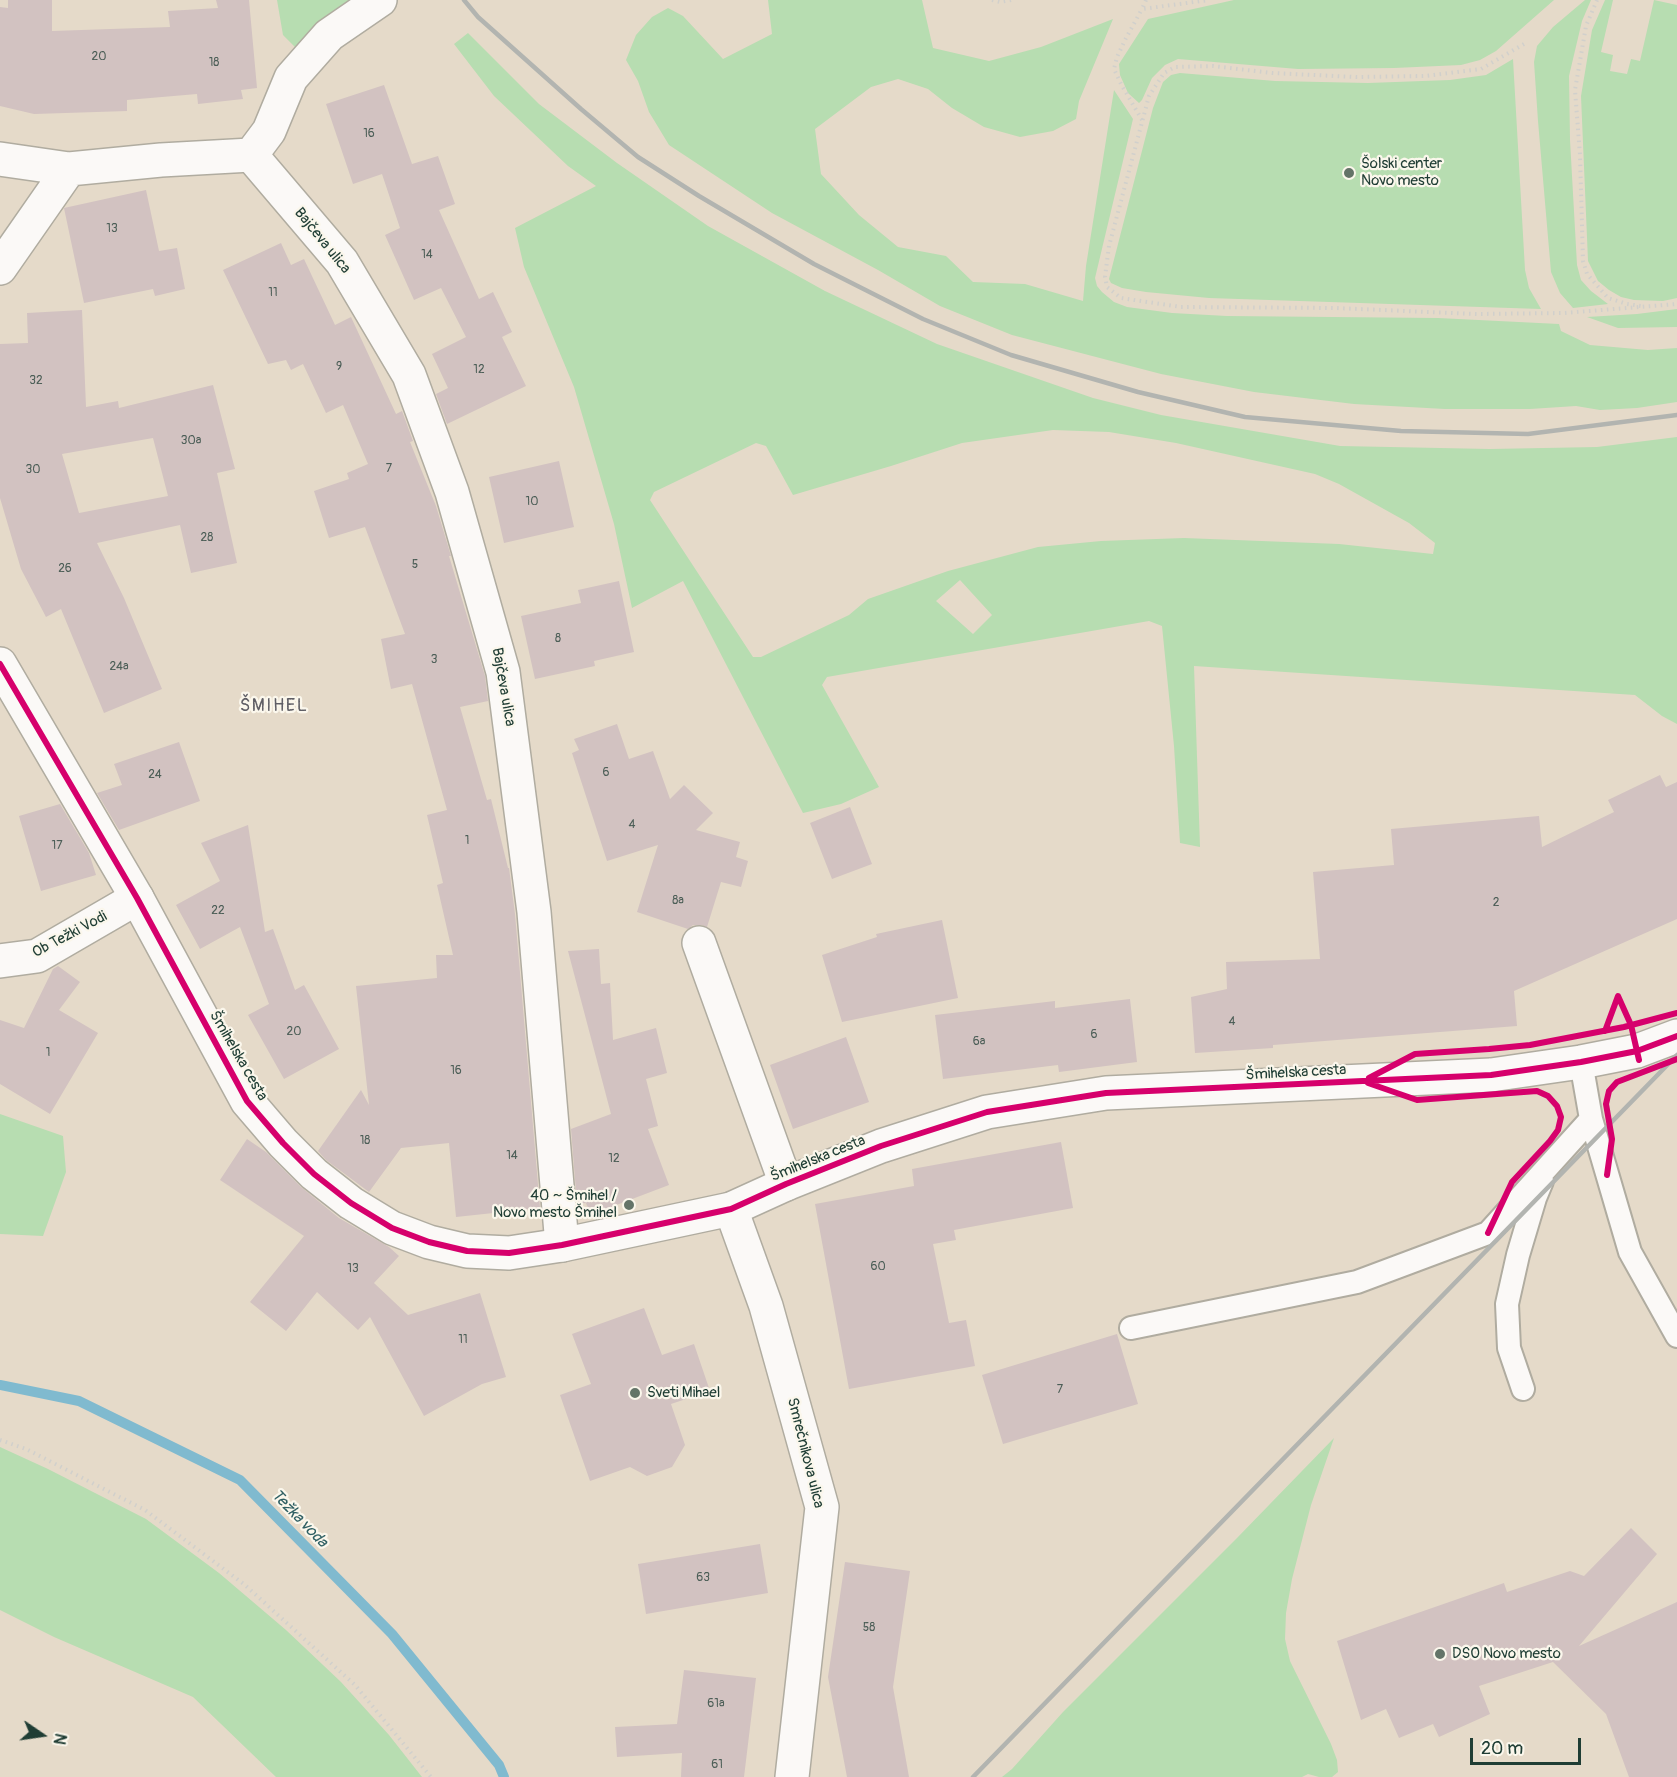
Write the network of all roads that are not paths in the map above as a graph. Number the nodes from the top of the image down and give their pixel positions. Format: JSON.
{"nodes":[{"id":1,"x":381,"y":0,"type":"edge"},
{"id":2,"x":260,"y":143,"type":"junction"},
{"id":3,"x":0,"y":159,"type":"edge"},
{"id":4,"x":69,"y":170,"type":"junction"},
{"id":5,"x":0,"y":268,"type":"edge"},
{"id":6,"x":0,"y":664,"type":"edge"},
{"id":7,"x":137,"y":898,"type":"junction"},
{"id":8,"x":699,"y":943,"type":"dead end"},
{"id":9,"x":0,"y":961,"type":"edge"},
{"id":10,"x":1677,"y":1036,"type":"edge"},
{"id":11,"x":1581,"y":1062,"type":"junction"},
{"id":12,"x":1591,"y":1119,"type":"junction"},
{"id":13,"x":1547,"y":1168,"type":"junction"},
{"id":14,"x":786,"y":1184,"type":"junction"},
{"id":15,"x":731,"y":1209,"type":"junction"},
{"id":16,"x":562,"y":1245,"type":"junction"},
{"id":17,"x":1131,"y":1328,"type":"dead end"},
{"id":18,"x":1677,"y":1336,"type":"edge"},
{"id":19,"x":1523,"y":1389,"type":"dead end"},
{"id":20,"x":792,"y":1777,"type":"edge"}],
"edges":[{"from":1,"to":2,"type":"street"},
{"from":2,"to":4,"type":"street"},
{"from":2,"to":16,"type":"street","name":"Bajčeva ulica"},
{"from":3,"to":4,"type":"street"},
{"from":4,"to":5,"type":"street"},
{"from":6,"to":7,"type":"street","name":"Šmihelska cesta"},
{"from":7,"to":9,"type":"street","name":"Ob Težki Vodi"},
{"from":7,"to":16,"type":"street","name":"Šmihelska cesta"},
{"from":8,"to":14,"type":"street"},
{"from":10,"to":11,"type":"street","name":"Šmihelska cesta"},
{"from":11,"to":12,"type":"lane"},
{"from":11,"to":14,"type":"street","name":"Šmihelska cesta"},
{"from":12,"to":13,"type":"lane"},
{"from":12,"to":18,"type":"lane"},
{"from":13,"to":17,"type":"lane"},
{"from":13,"to":19,"type":"lane"},
{"from":14,"to":15,"type":"street","name":"Šmihelska cesta"},
{"from":15,"to":16,"type":"street","name":"Šmihelska cesta"},
{"from":15,"to":20,"type":"street","name":"Smrečnikova ulica"}]}
